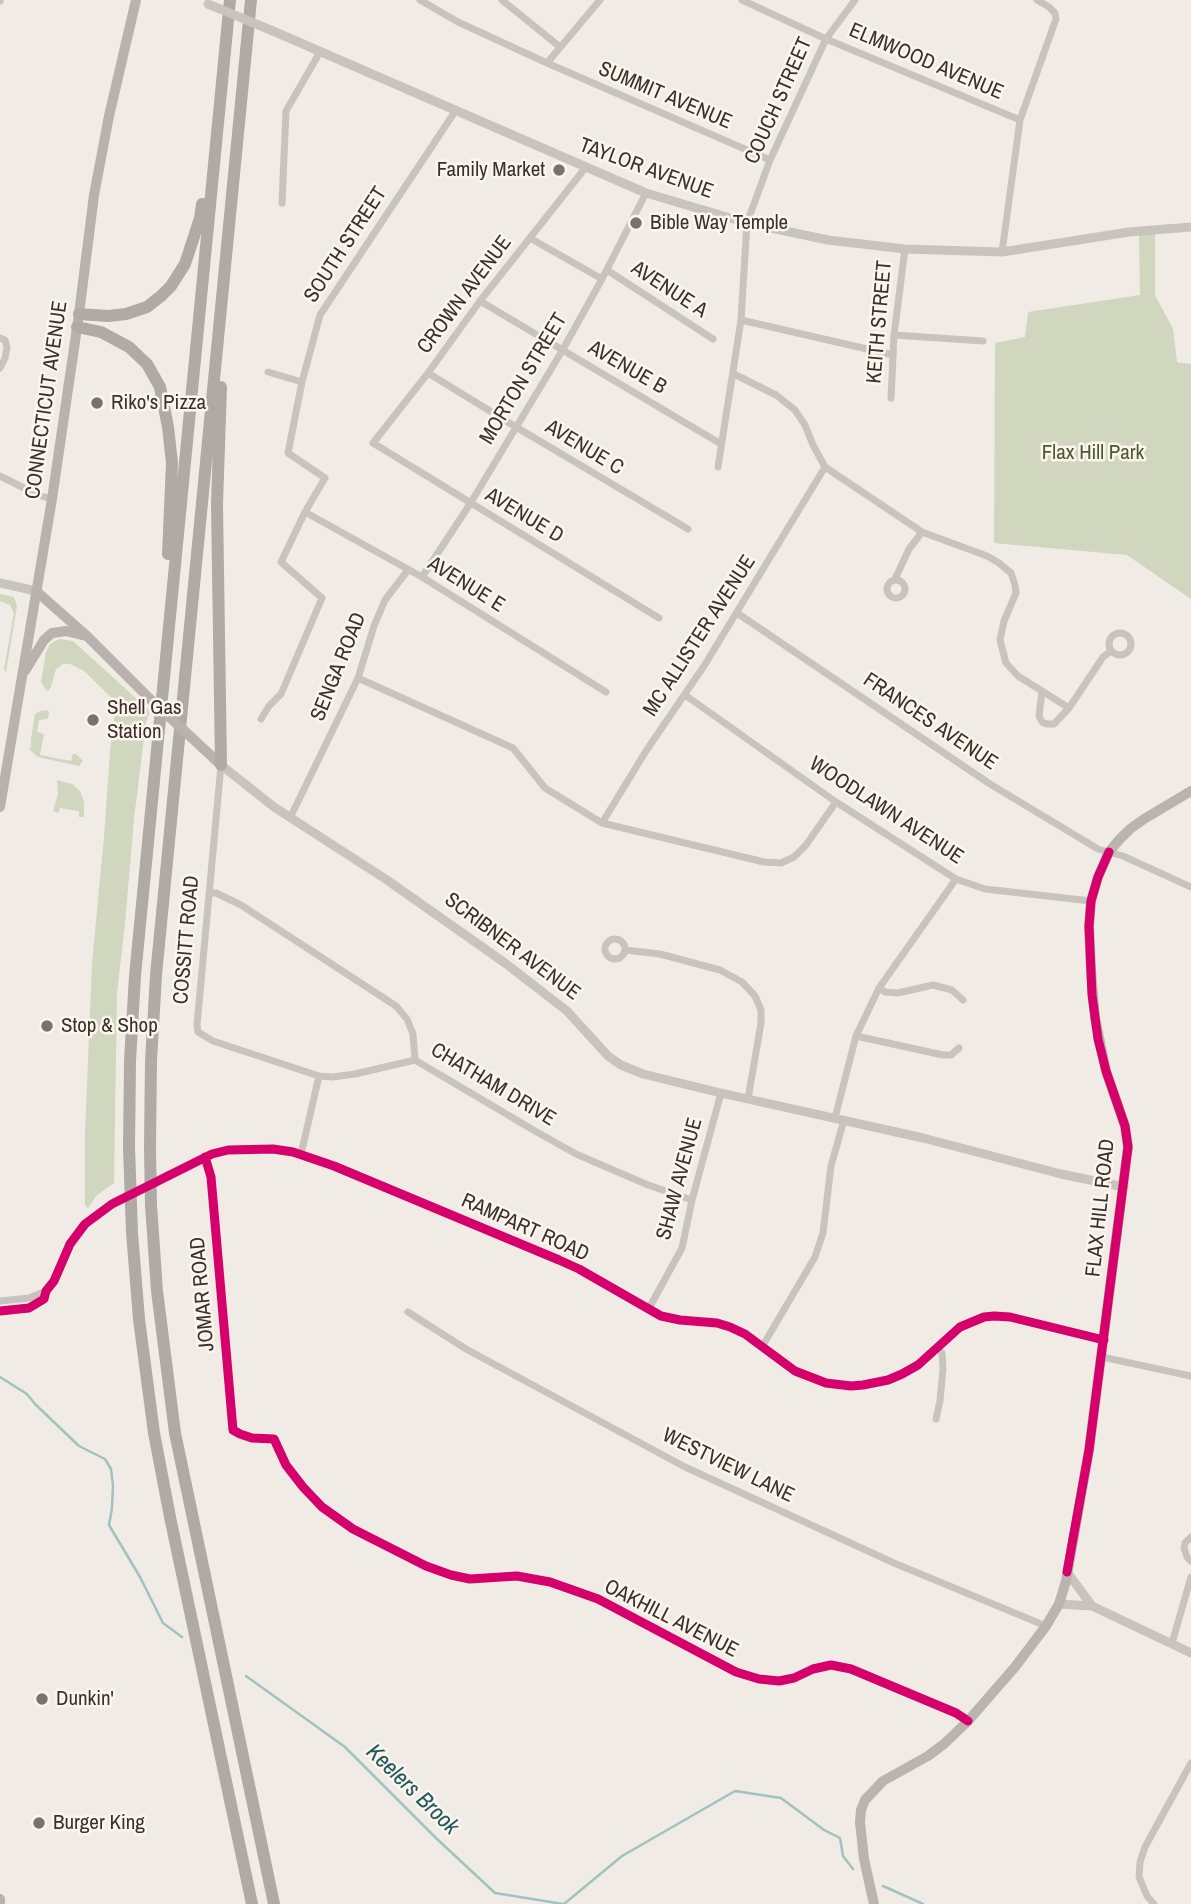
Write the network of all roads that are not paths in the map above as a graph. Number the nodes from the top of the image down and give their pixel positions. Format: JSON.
{"nodes":[{"id":1,"x":136,"y":0,"type":"edge"},
{"id":2,"x":230,"y":0,"type":"edge"},
{"id":3,"x":251,"y":0,"type":"edge"},
{"id":4,"x":420,"y":0,"type":"edge"},
{"id":5,"x":502,"y":0,"type":"edge"},
{"id":6,"x":600,"y":0,"type":"edge"},
{"id":7,"x":742,"y":0,"type":"edge"},
{"id":8,"x":855,"y":0,"type":"edge"},
{"id":9,"x":1037,"y":0,"type":"edge"},
{"id":10,"x":204,"y":2,"type":"edge"},
{"id":11,"x":826,"y":39,"type":"junction"},
{"id":12,"x":560,"y":47,"type":"junction"},
{"id":13,"x":225,"y":51,"type":"junction"},
{"id":14,"x":320,"y":52,"type":"junction"},
{"id":15,"x":547,"y":63,"type":"junction"},
{"id":16,"x":456,"y":110,"type":"junction"},
{"id":17,"x":1020,"y":120,"type":"junction"},
{"id":18,"x":770,"y":160,"type":"junction"},
{"id":19,"x":586,"y":167,"type":"junction"},
{"id":20,"x":646,"y":192,"type":"junction"},
{"id":21,"x":282,"y":203,"type":"dead end"},
{"id":22,"x":747,"y":223,"type":"junction"},
{"id":23,"x":1191,"y":227,"type":"edge"},
{"id":24,"x":229,"y":229,"type":"junction"},
{"id":25,"x":530,"y":238,"type":"junction"},
{"id":26,"x":905,"y":249,"type":"junction"},
{"id":27,"x":1002,"y":252,"type":"junction"},
{"id":28,"x":607,"y":270,"type":"junction"},
{"id":29,"x":602,"y":279,"type":"junction"},
{"id":30,"x":480,"y":301,"type":"junction"},
{"id":31,"x":78,"y":320,"type":"junction"},
{"id":32,"x":741,"y":320,"type":"junction"},
{"id":33,"x":894,"y":335,"type":"junction"},
{"id":34,"x":2,"y":339,"type":"edge"},
{"id":35,"x":713,"y":339,"type":"dead end"},
{"id":36,"x":983,"y":341,"type":"dead end"},
{"id":37,"x":562,"y":351,"type":"junction"},
{"id":38,"x":892,"y":355,"type":"junction"},
{"id":39,"x":0,"y":368,"type":"edge"},
{"id":40,"x":268,"y":372,"type":"dead end"},
{"id":41,"x":428,"y":373,"type":"junction"},
{"id":42,"x":734,"y":374,"type":"junction"},
{"id":43,"x":302,"y":382,"type":"junction"},
{"id":44,"x":891,"y":398,"type":"dead end"},
{"id":45,"x":516,"y":427,"type":"junction"},
{"id":46,"x":373,"y":443,"type":"joint"},
{"id":47,"x":720,"y":444,"type":"junction"},
{"id":48,"x":718,"y":467,"type":"dead end"},
{"id":49,"x":825,"y":467,"type":"junction"},
{"id":50,"x":0,"y":476,"type":"edge"},
{"id":51,"x":52,"y":499,"type":"junction"},
{"id":52,"x":470,"y":504,"type":"junction"},
{"id":53,"x":305,"y":512,"type":"junction"},
{"id":54,"x":688,"y":529,"type":"dead end"},
{"id":55,"x":922,"y":532,"type":"junction"},
{"id":56,"x":408,"y":570,"type":"junction"},
{"id":57,"x":422,"y":577,"type":"junction"},
{"id":58,"x":895,"y":579,"type":"dead end"},
{"id":59,"x":0,"y":583,"type":"edge"},
{"id":60,"x":36,"y":591,"type":"junction"},
{"id":61,"x":737,"y":613,"type":"junction"},
{"id":62,"x":659,"y":618,"type":"dead end"},
{"id":63,"x":87,"y":636,"type":"junction"},
{"id":64,"x":1111,"y":651,"type":"dead end"},
{"id":65,"x":166,"y":656,"type":"junction"},
{"id":66,"x":22,"y":676,"type":"junction"},
{"id":67,"x":358,"y":678,"type":"junction"},
{"id":68,"x":1042,"y":691,"type":"junction"},
{"id":69,"x":606,"y":692,"type":"dead end"},
{"id":70,"x":685,"y":695,"type":"junction"},
{"id":71,"x":1069,"y":708,"type":"junction"},
{"id":72,"x":261,"y":719,"type":"dead end"},
{"id":73,"x":221,"y":765,"type":"junction"},
{"id":74,"x":1191,"y":790,"type":"edge"},
{"id":75,"x":836,"y":802,"type":"junction"},
{"id":76,"x":0,"y":807,"type":"edge"},
{"id":77,"x":290,"y":818,"type":"junction"},
{"id":78,"x":602,"y":823,"type":"junction"},
{"id":79,"x":1109,"y":852,"type":"junction"},
{"id":80,"x":956,"y":879,"type":"junction"},
{"id":81,"x":1191,"y":887,"type":"edge"},
{"id":82,"x":209,"y":893,"type":"junction"},
{"id":83,"x":1091,"y":901,"type":"junction"},
{"id":84,"x":625,"y":950,"type":"dead end"},
{"id":85,"x":879,"y":988,"type":"junction"},
{"id":86,"x":963,"y":1000,"type":"dead end"},
{"id":87,"x":856,"y":1036,"type":"junction"},
{"id":88,"x":959,"y":1048,"type":"dead end"},
{"id":89,"x":415,"y":1060,"type":"junction"},
{"id":90,"x":319,"y":1076,"type":"junction"},
{"id":91,"x":720,"y":1093,"type":"junction"},
{"id":92,"x":748,"y":1099,"type":"junction"},
{"id":93,"x":839,"y":1119,"type":"junction"},
{"id":94,"x":301,"y":1154,"type":"junction"},
{"id":95,"x":205,"y":1157,"type":"junction"},
{"id":96,"x":1124,"y":1187,"type":"junction"},
{"id":97,"x":692,"y":1200,"type":"junction"},
{"id":98,"x":46,"y":1292,"type":"junction"},
{"id":99,"x":0,"y":1301,"type":"edge"},
{"id":100,"x":648,"y":1310,"type":"junction"},
{"id":101,"x":0,"y":1311,"type":"edge"},
{"id":102,"x":408,"y":1312,"type":"dead end"},
{"id":103,"x":1104,"y":1340,"type":"junction"},
{"id":104,"x":762,"y":1347,"type":"junction"},
{"id":105,"x":937,"y":1348,"type":"junction"},
{"id":106,"x":1102,"y":1357,"type":"junction"},
{"id":107,"x":1191,"y":1376,"type":"edge"},
{"id":108,"x":936,"y":1419,"type":"dead end"},
{"id":109,"x":233,"y":1430,"type":"joint"},
{"id":110,"x":1191,"y":1537,"type":"edge"},
{"id":111,"x":1191,"y":1561,"type":"edge"},
{"id":112,"x":1067,"y":1573,"type":"junction"},
{"id":113,"x":1191,"y":1577,"type":"edge"},
{"id":114,"x":1059,"y":1604,"type":"junction"},
{"id":115,"x":1092,"y":1606,"type":"junction"},
{"id":116,"x":1046,"y":1626,"type":"junction"},
{"id":117,"x":1172,"y":1643,"type":"junction"},
{"id":118,"x":1191,"y":1653,"type":"edge"},
{"id":119,"x":968,"y":1721,"type":"junction"},
{"id":120,"x":1191,"y":1763,"type":"edge"},
{"id":121,"x":0,"y":1899,"type":"edge"},
{"id":122,"x":0,"y":1904,"type":"edge"},
{"id":123,"x":253,"y":1904,"type":"edge"},
{"id":124,"x":274,"y":1904,"type":"edge"},
{"id":125,"x":874,"y":1904,"type":"edge"},
{"id":126,"x":1154,"y":1904,"type":"edge"}],
"edges":[{"from":1,"to":31,"type":"main road","name":"CONNECTICUT AVENUE"},
{"from":2,"to":13,"type":"highway"},
{"from":3,"to":24,"type":"highway"},
{"from":4,"to":15,"type":"street","name":"SUMMIT AVENUE"},
{"from":5,"to":12,"type":"street"},
{"from":6,"to":12,"type":"street"},
{"from":7,"to":11,"type":"street","name":"ELMWOOD AVENUE"},
{"from":8,"to":11,"type":"street","name":"COUCH STREET"},
{"from":9,"to":17,"type":"street"},
{"from":10,"to":14,"type":"street","name":"TAYLOR AVENUE","bridge":true},
{"from":11,"to":17,"type":"street","name":"ELMWOOD AVENUE"},
{"from":11,"to":18,"type":"street","name":"COUCH STREET"},
{"from":12,"to":15,"type":"street"},
{"from":13,"to":31,"type":"highway"},
{"from":13,"to":65,"type":"highway"},
{"from":14,"to":16,"type":"street","name":"TAYLOR AVENUE"},
{"from":14,"to":21,"type":"street"},
{"from":15,"to":18,"type":"street","name":"SUMMIT AVENUE"},
{"from":16,"to":19,"type":"street","name":"TAYLOR AVENUE"},
{"from":16,"to":43,"type":"street","name":"SOUTH STREET"},
{"from":17,"to":27,"type":"street"},
{"from":18,"to":22,"type":"street","name":"COUCH STREET"},
{"from":19,"to":20,"type":"street","name":"TAYLOR AVENUE"},
{"from":19,"to":25,"type":"street","name":"CROWN AVENUE"},
{"from":20,"to":22,"type":"street","name":"TAYLOR AVENUE"},
{"from":20,"to":28,"type":"street","name":"MORTON STREET"},
{"from":22,"to":26,"type":"street","name":"TAYLOR AVENUE"},
{"from":22,"to":32,"type":"street","name":"COUCH STREET"},
{"from":23,"to":27,"type":"street","name":"TAYLOR AVENUE"},
{"from":24,"to":73,"type":"highway"},
{"from":24,"to":124,"type":"highway"},
{"from":25,"to":29,"type":"street","name":"AVENUE A"},
{"from":25,"to":30,"type":"street","name":"CROWN AVENUE"},
{"from":26,"to":27,"type":"street","name":"TAYLOR AVENUE"},
{"from":26,"to":33,"type":"street","name":"KEITH STREET"},
{"from":28,"to":29,"type":"street","name":"MORTON STREET"},
{"from":28,"to":35,"type":"street","name":"AVENUE A"},
{"from":29,"to":37,"type":"street","name":"MORTON STREET"},
{"from":30,"to":37,"type":"street","name":"AVENUE B"},
{"from":30,"to":41,"type":"street","name":"CROWN AVENUE"},
{"from":31,"to":51,"type":"main road","name":"CONNECTICUT AVENUE"},
{"from":31,"to":65,"type":"highway"},
{"from":32,"to":38,"type":"street"},
{"from":32,"to":42,"type":"street","name":"COUCH STREET"},
{"from":33,"to":36,"type":"street"},
{"from":33,"to":38,"type":"street","name":"KEITH STREET"},
{"from":34,"to":39,"type":"street"},
{"from":37,"to":45,"type":"street","name":"MORTON STREET"},
{"from":37,"to":47,"type":"street","name":"AVENUE B"},
{"from":38,"to":44,"type":"street","name":"KEITH STREET"},
{"from":40,"to":43,"type":"street"},
{"from":41,"to":45,"type":"street","name":"AVENUE C"},
{"from":41,"to":46,"type":"street","name":"CROWN AVENUE"},
{"from":42,"to":47,"type":"street","name":"COUCH STREET"},
{"from":42,"to":49,"type":"street"},
{"from":43,"to":53,"type":"street","name":"SOUTH STREET"},
{"from":45,"to":52,"type":"street","name":"MORTON STREET"},
{"from":45,"to":54,"type":"street","name":"AVENUE C"},
{"from":46,"to":52,"type":"street","name":"AVENUE D"},
{"from":47,"to":48,"type":"street","name":"COUCH STREET"},
{"from":49,"to":55,"type":"street"},
{"from":49,"to":61,"type":"street","name":"MC ALLISTER AVENUE"},
{"from":50,"to":51,"type":"street"},
{"from":51,"to":60,"type":"main road","name":"CONNECTICUT AVENUE"},
{"from":52,"to":57,"type":"street","name":"MORTON STREET"},
{"from":52,"to":62,"type":"street","name":"AVENUE D"},
{"from":53,"to":56,"type":"street","name":"AVENUE E"},
{"from":53,"to":72,"type":"street"},
{"from":55,"to":58,"type":"street"},
{"from":55,"to":68,"type":"street"},
{"from":56,"to":57,"type":"street","name":"AVENUE E"},
{"from":56,"to":67,"type":"street","name":"SENGA ROAD"},
{"from":57,"to":69,"type":"street","name":"AVENUE E"},
{"from":59,"to":60,"type":"street","name":"SCRIBNER AVENUE"},
{"from":60,"to":63,"type":"main road","name":"SCRIBNER AVENUE"},
{"from":60,"to":66,"type":"main road","name":"CONNECTICUT AVENUE"},
{"from":61,"to":70,"type":"street","name":"MC ALLISTER AVENUE"},
{"from":61,"to":79,"type":"street","name":"FRANCES AVENUE"},
{"from":63,"to":66,"type":"main road"},
{"from":63,"to":73,"type":"main road","name":"SCRIBNER AVENUE","bridge":true},
{"from":64,"to":71,"type":"street"},
{"from":65,"to":123,"type":"highway"},
{"from":66,"to":76,"type":"main road","name":"CONNECTICUT AVENUE"},
{"from":67,"to":77,"type":"street","name":"SENGA ROAD"},
{"from":67,"to":78,"type":"street"},
{"from":68,"to":71,"type":"street"},
{"from":68,"to":71,"type":"street"},
{"from":70,"to":75,"type":"street","name":"WOODLAWN AVENUE"},
{"from":70,"to":78,"type":"street","name":"MC ALLISTER AVENUE"},
{"from":73,"to":77,"type":"street","name":"SCRIBNER AVENUE"},
{"from":73,"to":82,"type":"street","name":"COSSITT ROAD"},
{"from":74,"to":79,"type":"main road","name":"FLAX HILL ROAD"},
{"from":75,"to":78,"type":"street"},
{"from":75,"to":80,"type":"street","name":"WOODLAWN AVENUE"},
{"from":77,"to":91,"type":"street","name":"SCRIBNER AVENUE"},
{"from":79,"to":81,"type":"street","name":"FRANCES AVENUE"},
{"from":79,"to":83,"type":"main road","name":"FLAX HILL ROAD"},
{"from":80,"to":83,"type":"street","name":"WOODLAWN AVENUE"},
{"from":80,"to":85,"type":"street"},
{"from":82,"to":89,"type":"street","name":"CHATHAM DRIVE"},
{"from":82,"to":90,"type":"street","name":"COSSITT ROAD"},
{"from":83,"to":96,"type":"main road","name":"FLAX HILL ROAD"},
{"from":84,"to":92,"type":"street"},
{"from":85,"to":86,"type":"street"},
{"from":85,"to":87,"type":"street"},
{"from":87,"to":88,"type":"street"},
{"from":87,"to":93,"type":"street"},
{"from":89,"to":90,"type":"street","name":"COSSITT ROAD"},
{"from":89,"to":97,"type":"street","name":"CHATHAM DRIVE"},
{"from":90,"to":94,"type":"street"},
{"from":91,"to":92,"type":"street","name":"SCRIBNER AVENUE"},
{"from":91,"to":97,"type":"street","name":"SHAW AVENUE"},
{"from":92,"to":93,"type":"street","name":"SCRIBNER AVENUE"},
{"from":93,"to":96,"type":"street","name":"SCRIBNER AVENUE"},
{"from":93,"to":104,"type":"street"},
{"from":94,"to":95,"type":"street","name":"RAMPART ROAD"},
{"from":94,"to":100,"type":"street","name":"RAMPART ROAD"},
{"from":95,"to":98,"type":"street","name":"RAMPART ROAD","bridge":true},
{"from":95,"to":109,"type":"street","name":"JOMAR ROAD"},
{"from":96,"to":103,"type":"main road","name":"FLAX HILL ROAD"},
{"from":97,"to":100,"type":"street","name":"SHAW AVENUE"},
{"from":98,"to":99,"type":"street"},
{"from":98,"to":101,"type":"street"},
{"from":100,"to":104,"type":"street","name":"RAMPART ROAD"},
{"from":102,"to":116,"type":"street","name":"WESTVIEW LANE"},
{"from":103,"to":105,"type":"street","name":"RAMPART ROAD"},
{"from":103,"to":106,"type":"main road","name":"FLAX HILL ROAD"},
{"from":104,"to":105,"type":"street","name":"RAMPART ROAD"},
{"from":105,"to":108,"type":"street"},
{"from":106,"to":107,"type":"street"},
{"from":106,"to":112,"type":"main road","name":"FLAX HILL ROAD"},
{"from":109,"to":119,"type":"street","name":"OAKHILL AVENUE"},
{"from":110,"to":111,"type":"street"},
{"from":112,"to":114,"type":"main road","name":"FLAX HILL ROAD"},
{"from":112,"to":115,"type":"street"},
{"from":113,"to":117,"type":"street"},
{"from":114,"to":115,"type":"street"},
{"from":114,"to":116,"type":"main road","name":"FLAX HILL ROAD"},
{"from":115,"to":117,"type":"street"},
{"from":116,"to":119,"type":"main road","name":"FLAX HILL ROAD"},
{"from":117,"to":118,"type":"street"},
{"from":119,"to":125,"type":"main road","name":"FLAX HILL ROAD"},
{"from":120,"to":126,"type":"street"},
{"from":121,"to":122,"type":"main road"}]}
